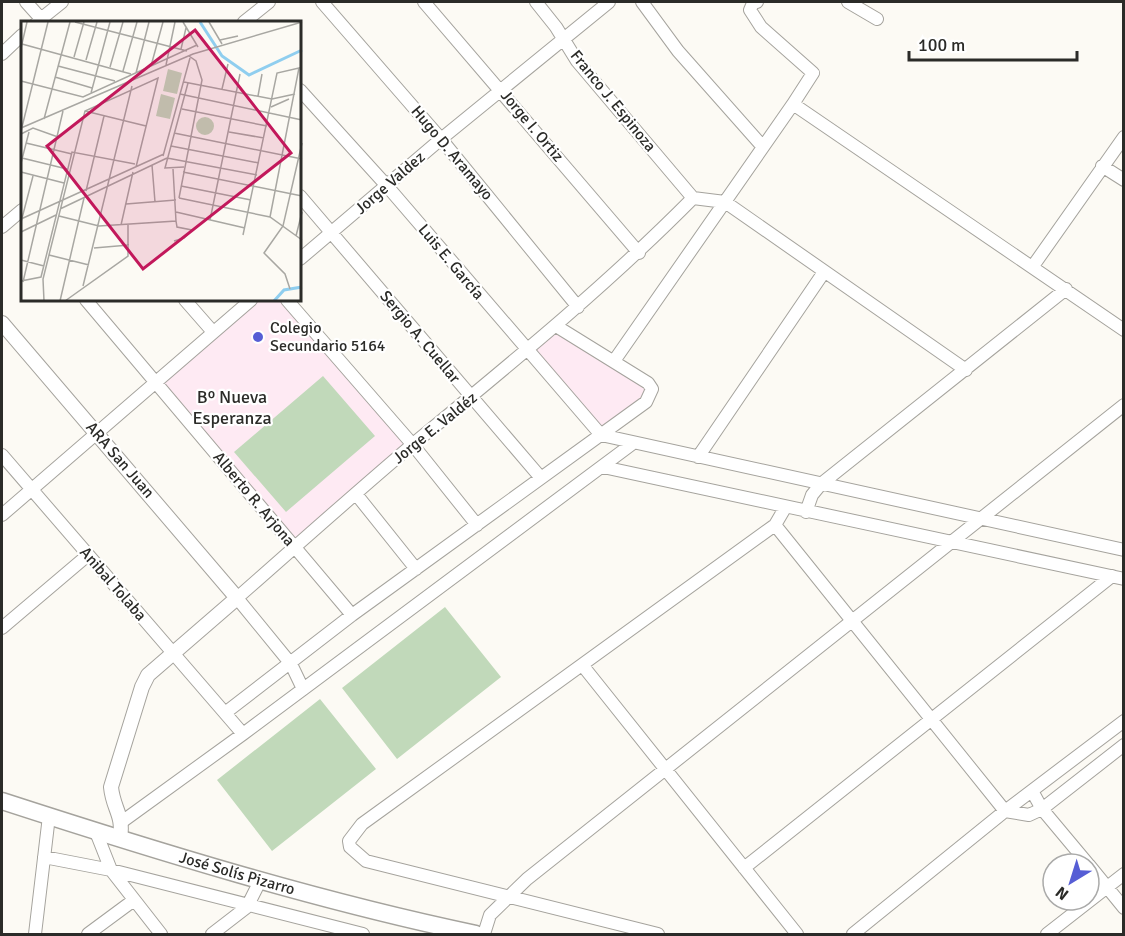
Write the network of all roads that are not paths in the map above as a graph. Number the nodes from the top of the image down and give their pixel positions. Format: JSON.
{"nodes":[{"id":1,"x":26,"y":2,"type":"edge"},
{"id":2,"x":62,"y":2,"type":"edge"},
{"id":3,"x":268,"y":2,"type":"edge"},
{"id":4,"x":322,"y":2,"type":"edge"},
{"id":5,"x":424,"y":2,"type":"edge"},
{"id":6,"x":536,"y":2,"type":"edge"},
{"id":7,"x":609,"y":2,"type":"edge"},
{"id":8,"x":642,"y":2,"type":"edge"},
{"id":9,"x":757,"y":2,"type":"edge"},
{"id":10,"x":848,"y":2,"type":"edge"},
{"id":11,"x":877,"y":18,"type":"dead end"},
{"id":12,"x":41,"y":21,"type":"edge"},
{"id":13,"x":245,"y":21,"type":"edge"},
{"id":14,"x":21,"y":36,"type":"edge"},
{"id":15,"x":564,"y":39,"type":"junction"},
{"id":16,"x":2,"y":54,"type":"edge"},
{"id":17,"x":501,"y":89,"type":"junction"},
{"id":18,"x":302,"y":92,"type":"edge"},
{"id":19,"x":793,"y":104,"type":"junction"},
{"id":20,"x":1124,"y":137,"type":"edge"},
{"id":21,"x":441,"y":139,"type":"junction"},
{"id":22,"x":762,"y":147,"type":"junction"},
{"id":23,"x":1102,"y":166,"type":"junction"},
{"id":24,"x":1124,"y":180,"type":"edge"},
{"id":25,"x":387,"y":186,"type":"junction"},
{"id":26,"x":302,"y":198,"type":"edge"},
{"id":27,"x":693,"y":198,"type":"junction"},
{"id":28,"x":724,"y":202,"type":"junction"},
{"id":29,"x":20,"y":217,"type":"edge"},
{"id":30,"x":2,"y":227,"type":"edge"},
{"id":31,"x":332,"y":232,"type":"junction"},
{"id":32,"x":639,"y":252,"type":"junction"},
{"id":33,"x":302,"y":257,"type":"edge"},
{"id":34,"x":1033,"y":266,"type":"junction"},
{"id":35,"x":824,"y":272,"type":"junction"},
{"id":36,"x":1066,"y":290,"type":"junction"},
{"id":37,"x":88,"y":302,"type":"edge"},
{"id":38,"x":187,"y":302,"type":"edge"},
{"id":39,"x":249,"y":302,"type":"edge"},
{"id":40,"x":289,"y":302,"type":"edge"},
{"id":41,"x":578,"y":307,"type":"junction"},
{"id":42,"x":2,"y":323,"type":"edge"},
{"id":43,"x":556,"y":326,"type":"junction"},
{"id":44,"x":1124,"y":330,"type":"edge"},
{"id":45,"x":213,"y":332,"type":"junction"},
{"id":46,"x":527,"y":352,"type":"junction"},
{"id":47,"x":614,"y":361,"type":"junction"},
{"id":48,"x":966,"y":370,"type":"junction"},
{"id":49,"x":156,"y":381,"type":"junction"},
{"id":50,"x":472,"y":398,"type":"junction"},
{"id":51,"x":1124,"y":405,"type":"edge"},
{"id":52,"x":96,"y":433,"type":"junction"},
{"id":53,"x":601,"y":435,"type":"junction"},
{"id":54,"x":633,"y":444,"type":"junction"},
{"id":55,"x":413,"y":445,"type":"junction"},
{"id":56,"x":2,"y":455,"type":"edge"},
{"id":57,"x":698,"y":458,"type":"junction"},
{"id":58,"x":603,"y":467,"type":"junction"},
{"id":59,"x":541,"y":478,"type":"junction"},
{"id":60,"x":821,"y":484,"type":"junction"},
{"id":61,"x":32,"y":489,"type":"junction"},
{"id":62,"x":356,"y":494,"type":"junction"},
{"id":63,"x":785,"y":508,"type":"junction"},
{"id":64,"x":806,"y":512,"type":"junction"},
{"id":65,"x":2,"y":515,"type":"edge"},
{"id":66,"x":980,"y":519,"type":"junction"},
{"id":67,"x":477,"y":525,"type":"junction"},
{"id":68,"x":775,"y":525,"type":"junction"},
{"id":69,"x":952,"y":541,"type":"junction"},
{"id":70,"x":294,"y":548,"type":"junction"},
{"id":71,"x":1124,"y":550,"type":"edge"},
{"id":72,"x":88,"y":555,"type":"junction"},
{"id":73,"x":416,"y":569,"type":"junction"},
{"id":74,"x":1118,"y":578,"type":"edge"},
{"id":75,"x":237,"y":598,"type":"junction"},
{"id":76,"x":352,"y":615,"type":"junction"},
{"id":77,"x":852,"y":620,"type":"junction"},
{"id":78,"x":2,"y":628,"type":"edge"},
{"id":79,"x":173,"y":654,"type":"junction"},
{"id":80,"x":291,"y":664,"type":"junction"},
{"id":81,"x":583,"y":666,"type":"junction"},
{"id":82,"x":303,"y":689,"type":"junction"},
{"id":83,"x":225,"y":713,"type":"junction"},
{"id":84,"x":931,"y":720,"type":"junction"},
{"id":85,"x":1124,"y":721,"type":"edge"},
{"id":86,"x":243,"y":734,"type":"junction"},
{"id":87,"x":1121,"y":753,"type":"edge"},
{"id":88,"x":666,"y":770,"type":"junction"},
{"id":89,"x":1032,"y":791,"type":"junction"},
{"id":90,"x":2,"y":801,"type":"edge"},
{"id":91,"x":1042,"y":809,"type":"junction"},
{"id":92,"x":1005,"y":811,"type":"junction"},
{"id":93,"x":49,"y":816,"type":"junction"},
{"id":94,"x":123,"y":821,"type":"junction"},
{"id":95,"x":96,"y":832,"type":"junction"},
{"id":96,"x":120,"y":838,"type":"junction"},
{"id":97,"x":1077,"y":852,"type":"edge"},
{"id":98,"x":44,"y":857,"type":"junction"},
{"id":99,"x":744,"y":868,"type":"junction"},
{"id":100,"x":111,"y":870,"type":"junction"},
{"id":101,"x":1124,"y":874,"type":"edge"},
{"id":102,"x":261,"y":879,"type":"junction"},
{"id":103,"x":1101,"y":880,"type":"edge"},
{"id":104,"x":1107,"y":887,"type":"junction"},
{"id":105,"x":507,"y":895,"type":"junction"},
{"id":106,"x":134,"y":900,"type":"junction"},
{"id":107,"x":247,"y":907,"type":"junction"},
{"id":108,"x":1124,"y":908,"type":"edge"},
{"id":109,"x":447,"y":931,"type":"edge"},
{"id":110,"x":339,"y":932,"type":"edge"},
{"id":111,"x":35,"y":934,"type":"edge"},
{"id":112,"x":88,"y":934,"type":"edge"},
{"id":113,"x":161,"y":934,"type":"edge"},
{"id":114,"x":212,"y":934,"type":"edge"},
{"id":115,"x":363,"y":934,"type":"edge"},
{"id":116,"x":476,"y":934,"type":"edge"},
{"id":117,"x":484,"y":934,"type":"edge"},
{"id":118,"x":658,"y":934,"type":"edge"},
{"id":119,"x":797,"y":934,"type":"edge"},
{"id":120,"x":853,"y":934,"type":"edge"},
{"id":121,"x":1047,"y":934,"type":"edge"}],
"edges":[{"from":1,"to":12,"type":"street"},
{"from":2,"to":12,"type":"street"},
{"from":3,"to":13,"type":"street"},
{"from":4,"to":21,"type":"street","name":"Hugo D. Aramayo"},
{"from":5,"to":17,"type":"street","name":"Jorge I. Ortiz"},
{"from":6,"to":15,"type":"street","name":"Franco J. Espinoza"},
{"from":7,"to":15,"type":"street","name":"Jorge Valdez"},
{"from":8,"to":22,"type":"street"},
{"from":9,"to":19,"type":"street"},
{"from":10,"to":11,"type":"street"},
{"from":14,"to":16,"type":"street"},
{"from":15,"to":17,"type":"street","name":"Jorge Valdez"},
{"from":15,"to":27,"type":"street","name":"Franco J. Espinoza"},
{"from":17,"to":21,"type":"street","name":"Jorge Valdez"},
{"from":17,"to":32,"type":"street","name":"Jorge I. Ortiz"},
{"from":18,"to":25,"type":"street","name":"Luis E. García"},
{"from":19,"to":22,"type":"street"},
{"from":19,"to":34,"type":"street"},
{"from":20,"to":23,"type":"street"},
{"from":21,"to":25,"type":"street","name":"Jorge Valdez"},
{"from":21,"to":41,"type":"street","name":"Hugo D. Aramayo"},
{"from":22,"to":28,"type":"street"},
{"from":23,"to":24,"type":"street"},
{"from":23,"to":34,"type":"street"},
{"from":25,"to":31,"type":"street","name":"Jorge Valdez"},
{"from":25,"to":46,"type":"street","name":"Luis E. García"},
{"from":26,"to":31,"type":"street","name":"Sergio A. Cuellar"},
{"from":27,"to":28,"type":"street"},
{"from":27,"to":32,"type":"street","name":"Jorge E. Valdéz"},
{"from":28,"to":35,"type":"street"},
{"from":28,"to":47,"type":"street"},
{"from":29,"to":30,"type":"street"},
{"from":31,"to":33,"type":"street","name":"Jorge Valdez"},
{"from":31,"to":50,"type":"street","name":"Sergio A. Cuellar"},
{"from":32,"to":41,"type":"street","name":"Jorge E. Valdéz"},
{"from":34,"to":36,"type":"street"},
{"from":35,"to":48,"type":"street"},
{"from":35,"to":57,"type":"street"},
{"from":36,"to":44,"type":"street"},
{"from":36,"to":48,"type":"street"},
{"from":37,"to":49,"type":"street","name":"Alberto R. Arjona"},
{"from":38,"to":45,"type":"street"},
{"from":39,"to":45,"type":"street"},
{"from":40,"to":55,"type":"street"},
{"from":41,"to":43,"type":"street","name":"Jorge E. Valdéz"},
{"from":42,"to":52,"type":"street","name":"ARA San Juan"},
{"from":43,"to":46,"type":"street","name":"Jorge E. Valdéz"},
{"from":43,"to":47,"type":"street"},
{"from":45,"to":49,"type":"street"},
{"from":46,"to":50,"type":"street","name":"Jorge E. Valdéz"},
{"from":46,"to":53,"type":"street","name":"Luis E. García"},
{"from":47,"to":53,"type":"street"},
{"from":48,"to":60,"type":"street"},
{"from":49,"to":52,"type":"street"},
{"from":49,"to":70,"type":"street","name":"Alberto R. Arjona"},
{"from":50,"to":55,"type":"street","name":"Jorge E. Valdéz"},
{"from":50,"to":59,"type":"street","name":"Sergio A. Cuellar"},
{"from":51,"to":66,"type":"street"},
{"from":52,"to":61,"type":"street"},
{"from":52,"to":75,"type":"street","name":"ARA San Juan"},
{"from":53,"to":54,"type":"street"},
{"from":53,"to":59,"type":"street"},
{"from":54,"to":57,"type":"street"},
{"from":54,"to":58,"type":"street"},
{"from":55,"to":62,"type":"street","name":"Jorge E. Valdéz"},
{"from":55,"to":67,"type":"street"},
{"from":56,"to":61,"type":"street","name":"Anibal Tolaba"},
{"from":57,"to":60,"type":"street"},
{"from":58,"to":63,"type":"street"},
{"from":58,"to":82,"type":"street"},
{"from":59,"to":67,"type":"street"},
{"from":60,"to":64,"type":"street"},
{"from":60,"to":66,"type":"street"},
{"from":61,"to":65,"type":"street"},
{"from":61,"to":72,"type":"street","name":"Anibal Tolaba"},
{"from":62,"to":70,"type":"street","name":"Jorge E. Valdéz"},
{"from":62,"to":73,"type":"street"},
{"from":63,"to":64,"type":"street"},
{"from":63,"to":68,"type":"street"},
{"from":64,"to":69,"type":"street"},
{"from":66,"to":69,"type":"street"},
{"from":66,"to":71,"type":"street"},
{"from":67,"to":73,"type":"street"},
{"from":68,"to":77,"type":"street"},
{"from":68,"to":81,"type":"street"},
{"from":69,"to":74,"type":"street"},
{"from":69,"to":77,"type":"street"},
{"from":70,"to":75,"type":"street","name":"Jorge E. Valdéz"},
{"from":70,"to":76,"type":"street","name":"Alberto R. Arjona"},
{"from":72,"to":78,"type":"street"},
{"from":72,"to":79,"type":"street","name":"Anibal Tolaba"},
{"from":73,"to":76,"type":"street"},
{"from":74,"to":84,"type":"street"},
{"from":75,"to":79,"type":"street","name":"Jorge E. Valdéz"},
{"from":75,"to":80,"type":"street"},
{"from":76,"to":80,"type":"street"},
{"from":77,"to":84,"type":"street"},
{"from":77,"to":88,"type":"street"},
{"from":79,"to":83,"type":"street","name":"Anibal Tolaba"},
{"from":79,"to":94,"type":"street","name":"Jorge E. Valdéz"},
{"from":80,"to":82,"type":"street"},
{"from":80,"to":83,"type":"street"},
{"from":81,"to":88,"type":"street"},
{"from":81,"to":105,"type":"street"},
{"from":82,"to":86,"type":"street"},
{"from":83,"to":86,"type":"street","name":"Anibal Tolaba"},
{"from":84,"to":92,"type":"street"},
{"from":84,"to":99,"type":"street"},
{"from":85,"to":89,"type":"street"},
{"from":86,"to":94,"type":"street"},
{"from":87,"to":91,"type":"street"},
{"from":88,"to":99,"type":"street"},
{"from":88,"to":105,"type":"street"},
{"from":89,"to":91,"type":"street"},
{"from":89,"to":92,"type":"street"},
{"from":90,"to":93,"type":"main road","name":"José Solís Pizarro"},
{"from":91,"to":92,"type":"street"},
{"from":91,"to":97,"type":"street"},
{"from":92,"to":120,"type":"street"},
{"from":93,"to":95,"type":"main road","name":"José Solís Pizarro"},
{"from":93,"to":98,"type":"street"},
{"from":94,"to":96,"type":"street"},
{"from":95,"to":96,"type":"main road","name":"José Solís Pizarro"},
{"from":95,"to":100,"type":"street"},
{"from":96,"to":102,"type":"main road","name":"José Solís Pizarro"},
{"from":98,"to":100,"type":"street"},
{"from":98,"to":111,"type":"street"},
{"from":99,"to":119,"type":"street"},
{"from":100,"to":106,"type":"street"},
{"from":100,"to":107,"type":"street"},
{"from":101,"to":104,"type":"street"},
{"from":102,"to":107,"type":"street"},
{"from":102,"to":109,"type":"main road","name":"José Solís Pizarro"},
{"from":103,"to":104,"type":"street"},
{"from":104,"to":108,"type":"street"},
{"from":104,"to":121,"type":"street"},
{"from":105,"to":117,"type":"street"},
{"from":105,"to":118,"type":"street"},
{"from":106,"to":112,"type":"street"},
{"from":106,"to":113,"type":"street"},
{"from":107,"to":110,"type":"street"},
{"from":107,"to":114,"type":"street"},
{"from":109,"to":116,"type":"main road","name":"José Solís Pizarro"},
{"from":110,"to":115,"type":"street"}]}
